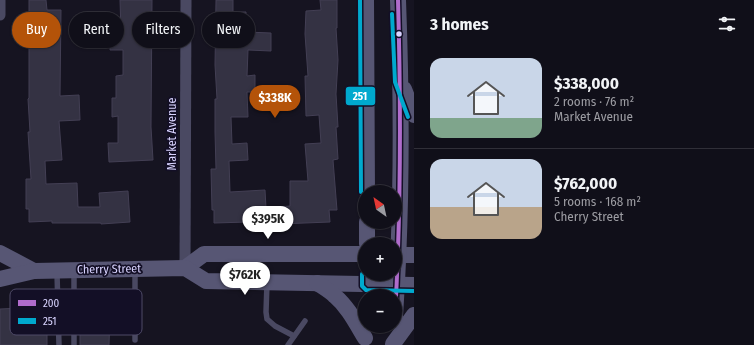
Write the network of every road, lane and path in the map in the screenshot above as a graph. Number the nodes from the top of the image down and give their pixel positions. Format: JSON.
{"nodes":[{"id":1,"x":0,"y":0,"type":"edge"},
{"id":2,"x":186,"y":0,"type":"edge"},
{"id":3,"x":366,"y":0,"type":"edge"},
{"id":4,"x":398,"y":0,"type":"edge"},
{"id":5,"x":0,"y":15,"type":"edge"},
{"id":6,"x":401,"y":81,"type":"junction"},
{"id":7,"x":414,"y":116,"type":"edge"},
{"id":8,"x":367,"y":185,"type":"edge"},
{"id":9,"x":397,"y":237,"type":"edge"},
{"id":10,"x":0,"y":254,"type":"edge"},
{"id":11,"x":358,"y":254,"type":"edge"},
{"id":12,"x":402,"y":255,"type":"edge"},
{"id":13,"x":414,"y":255,"type":"edge"},
{"id":14,"x":135,"y":268,"type":"junction"},
{"id":15,"x":184,"y":268,"type":"junction"},
{"id":16,"x":57,"y":270,"type":"junction"},
{"id":17,"x":74,"y":270,"type":"junction"},
{"id":18,"x":34,"y":271,"type":"junction"},
{"id":19,"x":0,"y":279,"type":"edge"},
{"id":20,"x":397,"y":281,"type":"edge"},
{"id":21,"x":267,"y":282,"type":"junction"},
{"id":22,"x":317,"y":283,"type":"junction"},
{"id":23,"x":367,"y":285,"type":"edge"},
{"id":24,"x":397,"y":285,"type":"junction"},
{"id":25,"x":414,"y":285,"type":"edge"},
{"id":26,"x":58,"y":289,"type":"edge"},
{"id":27,"x":74,"y":289,"type":"edge"},
{"id":28,"x":135,"y":289,"type":"edge"},
{"id":29,"x":397,"y":289,"type":"edge"},
{"id":30,"x":414,"y":315,"type":"edge"},
{"id":31,"x":305,"y":321,"type":"dead end"},
{"id":32,"x":394,"y":333,"type":"edge"},
{"id":33,"x":59,"y":335,"type":"edge"},
{"id":34,"x":135,"y":335,"type":"edge"},
{"id":35,"x":294,"y":336,"type":"junction"},
{"id":36,"x":365,"y":336,"type":"edge"},
{"id":37,"x":135,"y":340,"type":"dead end"},
{"id":38,"x":59,"y":345,"type":"edge"},
{"id":39,"x":288,"y":345,"type":"edge"},
{"id":40,"x":393,"y":345,"type":"edge"}],
"edges":[{"from":1,"to":5,"type":"street"},
{"from":2,"to":15,"type":"street","name":"Market Avenue"},
{"from":3,"to":8,"type":"street"},
{"from":4,"to":6,"type":"street"},
{"from":6,"to":7,"type":"street"},
{"from":6,"to":9,"type":"street"},
{"from":10,"to":18,"type":"street","name":"Cherry Street"},
{"from":11,"to":15,"type":"street"},
{"from":12,"to":13,"type":"street"},
{"from":14,"to":15,"type":"street","name":"Cherry Street"},
{"from":14,"to":17,"type":"street","name":"Cherry Street"},
{"from":14,"to":28,"type":"lane"},
{"from":15,"to":21,"type":"street"},
{"from":16,"to":17,"type":"street","name":"Cherry Street"},
{"from":16,"to":18,"type":"street","name":"Cherry Street"},
{"from":16,"to":26,"type":"lane"},
{"from":17,"to":27,"type":"lane"},
{"from":18,"to":19,"type":"street","name":"Cherry Street"},
{"from":20,"to":24,"type":"street"},
{"from":21,"to":22,"type":"street"},
{"from":21,"to":35,"type":"lane"},
{"from":22,"to":23,"type":"street"},
{"from":22,"to":36,"type":"street"},
{"from":23,"to":24,"type":"street"},
{"from":24,"to":25,"type":"street"},
{"from":24,"to":29,"type":"street"},
{"from":30,"to":40,"type":"street"},
{"from":31,"to":35,"type":"lane"},
{"from":32,"to":40,"type":"street"},
{"from":33,"to":38,"type":"lane"},
{"from":34,"to":37,"type":"lane"},
{"from":35,"to":39,"type":"lane"}]}
